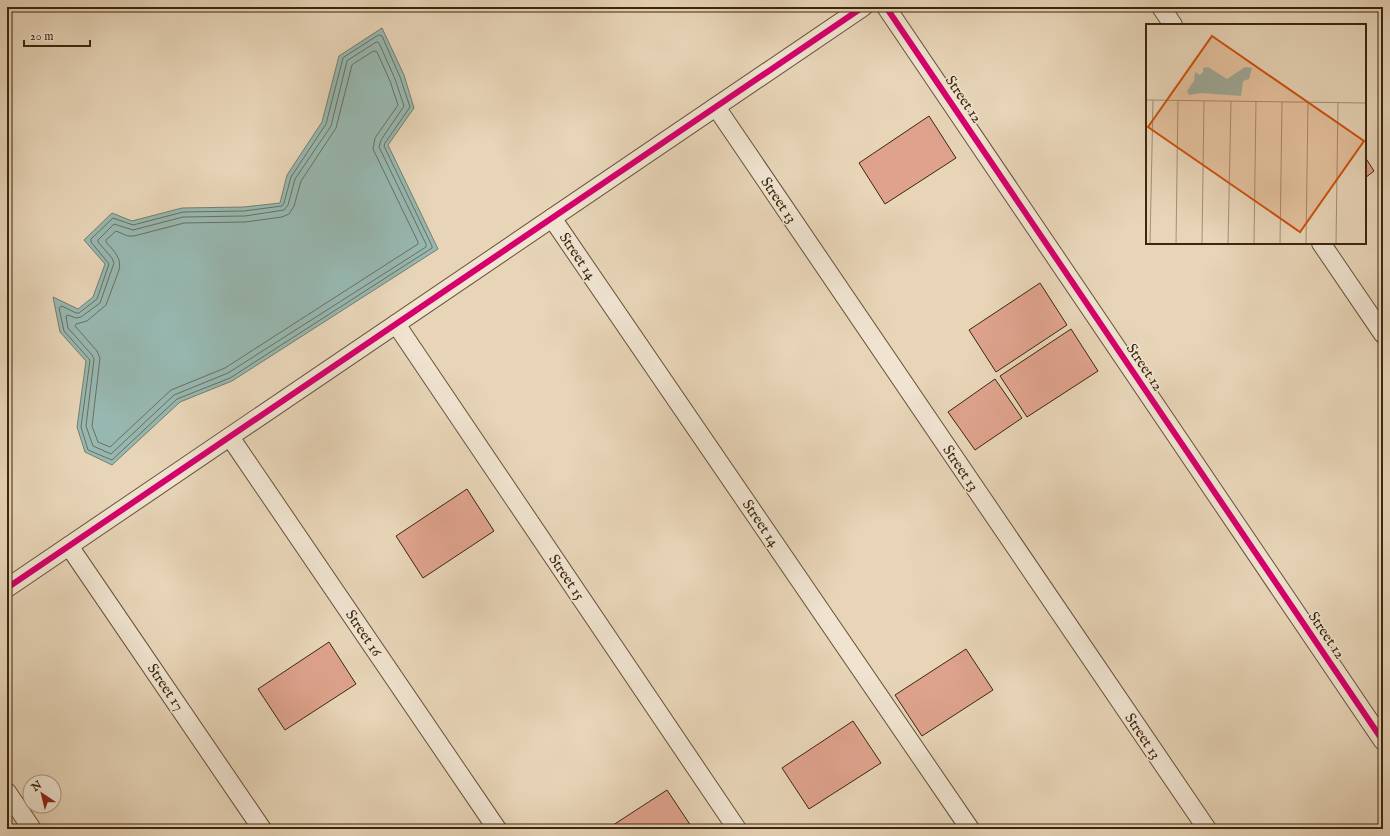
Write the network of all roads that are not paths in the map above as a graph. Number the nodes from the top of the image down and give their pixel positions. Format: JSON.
{"nodes":[{"id":1,"x":863,"y":7,"type":"edge"},
{"id":2,"x":886,"y":7,"type":"edge"},
{"id":3,"x":1160,"y":7,"type":"edge"},
{"id":4,"x":1172,"y":24,"type":"edge"},
{"id":5,"x":716,"y":107,"type":"junction"},
{"id":6,"x":552,"y":218,"type":"junction"},
{"id":7,"x":1322,"y":244,"type":"edge"},
{"id":8,"x":396,"y":324,"type":"junction"},
{"id":9,"x":1383,"y":334,"type":"edge"},
{"id":10,"x":230,"y":437,"type":"junction"},
{"id":11,"x":70,"y":546,"type":"junction"},
{"id":12,"x":7,"y":588,"type":"edge"},
{"id":13,"x":1383,"y":741,"type":"edge"},
{"id":14,"x":7,"y":792,"type":"edge"},
{"id":15,"x":32,"y":829,"type":"edge"},
{"id":16,"x":262,"y":829,"type":"edge"},
{"id":17,"x":497,"y":829,"type":"edge"},
{"id":18,"x":738,"y":829,"type":"edge"},
{"id":19,"x":970,"y":829,"type":"edge"},
{"id":20,"x":1207,"y":829,"type":"edge"}],
"edges":[{"from":1,"to":5,"type":"street"},
{"from":2,"to":13,"type":"street","name":"Street 12"},
{"from":3,"to":4,"type":"street"},
{"from":5,"to":6,"type":"street"},
{"from":5,"to":20,"type":"street","name":"Street 13"},
{"from":6,"to":8,"type":"street"},
{"from":6,"to":19,"type":"street","name":"Street 14"},
{"from":7,"to":9,"type":"street"},
{"from":8,"to":10,"type":"street"},
{"from":8,"to":18,"type":"street","name":"Street 15"},
{"from":10,"to":11,"type":"street"},
{"from":10,"to":17,"type":"street","name":"Street 16"},
{"from":11,"to":12,"type":"street"},
{"from":11,"to":16,"type":"street","name":"Street 17"},
{"from":14,"to":15,"type":"street"}]}
